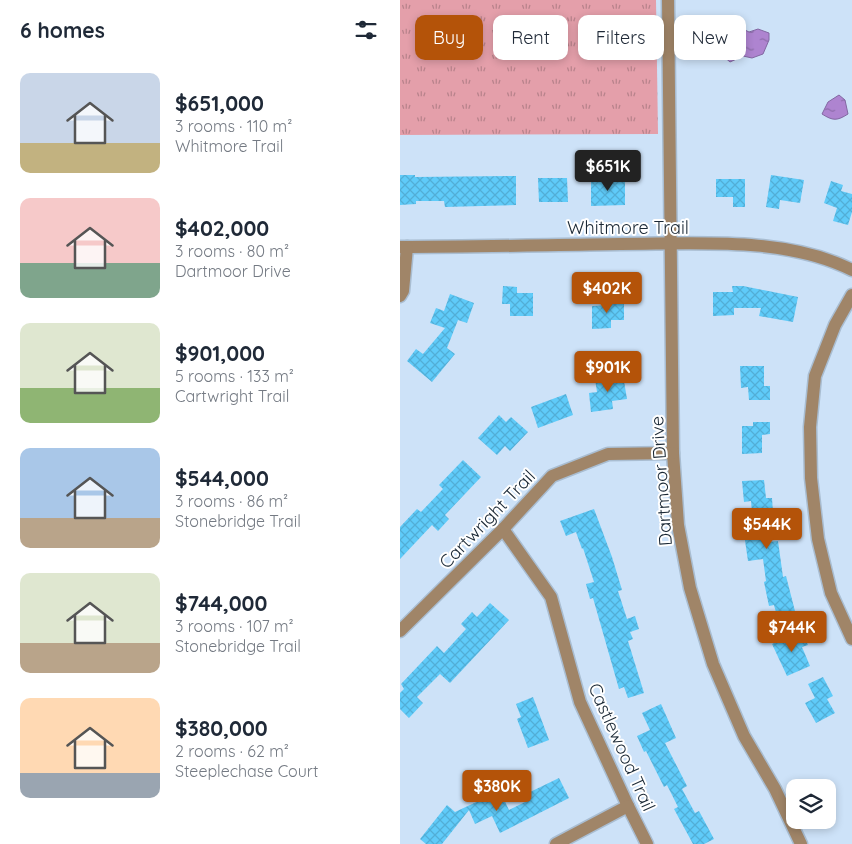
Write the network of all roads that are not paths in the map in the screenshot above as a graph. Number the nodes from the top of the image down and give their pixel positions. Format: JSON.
{"nodes":[{"id":1,"x":668,"y":0,"type":"edge"},
{"id":2,"x":672,"y":244,"type":"junction"},
{"id":3,"x":404,"y":247,"type":"edge"},
{"id":4,"x":852,"y":270,"type":"edge"},
{"id":5,"x":852,"y":295,"type":"edge"},
{"id":6,"x":400,"y":296,"type":"edge"},
{"id":7,"x":673,"y":453,"type":"junction"},
{"id":8,"x":503,"y":529,"type":"junction"},
{"id":9,"x":400,"y":631,"type":"edge"},
{"id":10,"x":852,"y":639,"type":"edge"},
{"id":11,"x":628,"y":806,"type":"junction"},
{"id":12,"x":556,"y":844,"type":"edge"},
{"id":13,"x":648,"y":844,"type":"edge"},
{"id":14,"x":801,"y":844,"type":"edge"}],
"edges":[{"from":1,"to":2,"type":"street","name":"Dartmoor Drive"},
{"from":2,"to":3,"type":"street","name":"Whitmore Trail"},
{"from":2,"to":4,"type":"street","name":"Whitmore Trail"},
{"from":2,"to":7,"type":"street","name":"Dartmoor Drive"},
{"from":3,"to":6,"type":"street"},
{"from":5,"to":10,"type":"street"},
{"from":7,"to":8,"type":"street","name":"Cartwright Trail"},
{"from":7,"to":14,"type":"street","name":"Dartmoor Drive"},
{"from":8,"to":9,"type":"street","name":"Cartwright Trail"},
{"from":8,"to":11,"type":"street","name":"Castlewood Trail"},
{"from":11,"to":12,"type":"street"},
{"from":11,"to":13,"type":"street","name":"Castlewood Trail"}]}
